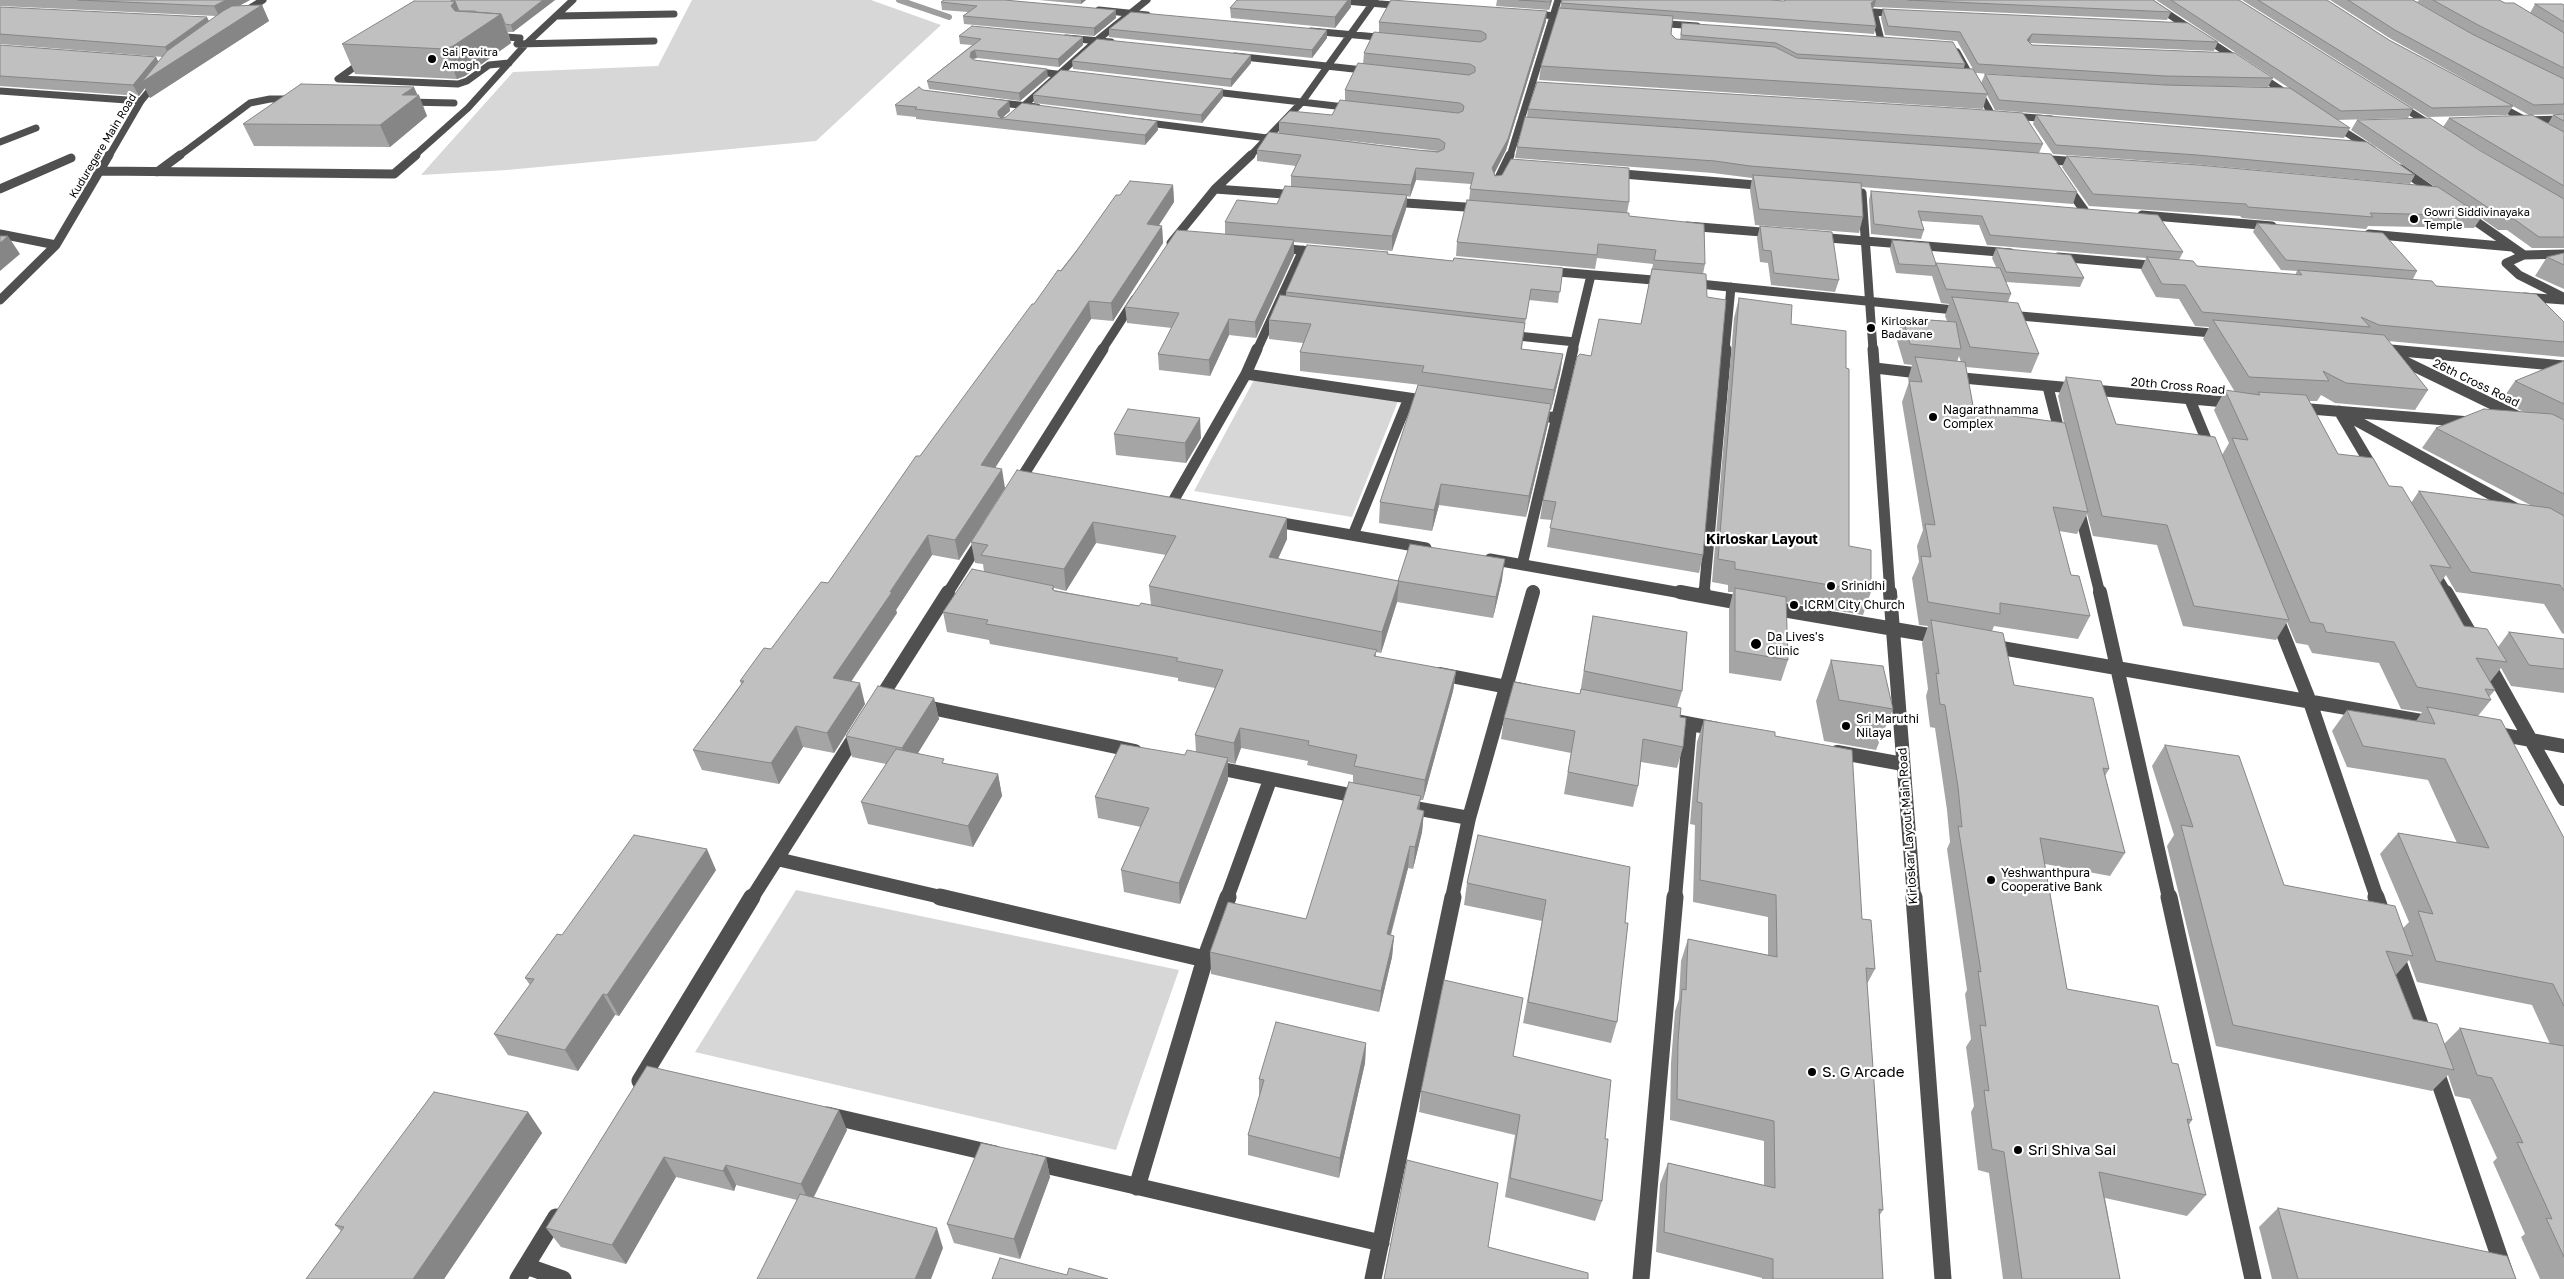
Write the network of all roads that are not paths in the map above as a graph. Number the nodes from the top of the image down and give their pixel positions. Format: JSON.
{"nodes":[{"id":1,"x":263,"y":0,"type":"edge"},
{"id":2,"x":573,"y":0,"type":"edge"},
{"id":3,"x":1147,"y":0,"type":"edge"},
{"id":4,"x":1333,"y":0,"type":"edge"},
{"id":5,"x":1558,"y":0,"type":"edge"},
{"id":6,"x":2147,"y":0,"type":"edge"},
{"id":7,"x":1374,"y":2,"type":"edge"},
{"id":8,"x":1413,"y":6,"type":"edge"},
{"id":9,"x":1092,"y":10,"type":"edge"},
{"id":10,"x":1131,"y":13,"type":"junction"},
{"id":11,"x":1518,"y":13,"type":"edge"},
{"id":12,"x":674,"y":14,"type":"dead end"},
{"id":13,"x":1911,"y":15,"type":"edge"},
{"id":14,"x":556,"y":16,"type":"junction"},
{"id":15,"x":1160,"y":16,"type":"edge"},
{"id":16,"x":1553,"y":16,"type":"junction"},
{"id":17,"x":234,"y":18,"type":"edge"},
{"id":18,"x":1581,"y":18,"type":"edge"},
{"id":19,"x":1648,"y":22,"type":"edge"},
{"id":20,"x":2166,"y":25,"type":"edge"},
{"id":21,"x":1704,"y":26,"type":"edge"},
{"id":22,"x":2186,"y":26,"type":"junction"},
{"id":23,"x":1303,"y":30,"type":"edge"},
{"id":24,"x":1351,"y":35,"type":"junction"},
{"id":25,"x":480,"y":36,"type":"edge"},
{"id":26,"x":1057,"y":37,"type":"edge"},
{"id":27,"x":1400,"y":40,"type":"edge"},
{"id":28,"x":1872,"y":40,"type":"edge"},
{"id":29,"x":1881,"y":40,"type":"junction"},
{"id":30,"x":1096,"y":41,"type":"junction"},
{"id":31,"x":1890,"y":41,"type":"edge"},
{"id":32,"x":654,"y":42,"type":"dead end"},
{"id":33,"x":1115,"y":43,"type":"edge"},
{"id":34,"x":526,"y":44,"type":"junction"},
{"id":35,"x":1954,"y":46,"type":"edge"},
{"id":36,"x":371,"y":56,"type":"edge"},
{"id":37,"x":1230,"y":56,"type":"edge"},
{"id":38,"x":2212,"y":56,"type":"edge"},
{"id":39,"x":2232,"y":56,"type":"junction"},
{"id":40,"x":509,"y":63,"type":"junction"},
{"id":41,"x":1326,"y":66,"type":"junction"},
{"id":42,"x":1022,"y":69,"type":"edge"},
{"id":43,"x":165,"y":71,"type":"edge"},
{"id":44,"x":1383,"y":72,"type":"edge"},
{"id":45,"x":1058,"y":74,"type":"junction"},
{"id":46,"x":1078,"y":77,"type":"edge"},
{"id":47,"x":1962,"y":78,"type":"edge"},
{"id":48,"x":1972,"y":79,"type":"junction"},
{"id":49,"x":1982,"y":79,"type":"dead end"},
{"id":50,"x":1532,"y":85,"type":"junction"},
{"id":51,"x":1542,"y":86,"type":"edge"},
{"id":52,"x":1195,"y":90,"type":"edge"},
{"id":53,"x":0,"y":91,"type":"edge"},
{"id":54,"x":2266,"y":92,"type":"edge"},
{"id":55,"x":2286,"y":93,"type":"junction"},
{"id":56,"x":308,"y":99,"type":"edge"},
{"id":57,"x":141,"y":101,"type":"junction"},
{"id":58,"x":396,"y":101,"type":"edge"},
{"id":59,"x":984,"y":101,"type":"edge"},
{"id":60,"x":1302,"y":102,"type":"junction"},
{"id":61,"x":2393,"y":102,"type":"edge"},
{"id":62,"x":2493,"y":102,"type":"edge"},
{"id":63,"x":454,"y":103,"type":"dead end"},
{"id":64,"x":2302,"y":104,"type":"edge"},
{"id":65,"x":1024,"y":105,"type":"junction"},
{"id":66,"x":1043,"y":108,"type":"edge"},
{"id":67,"x":1361,"y":108,"type":"edge"},
{"id":68,"x":1011,"y":117,"type":"edge"},
{"id":69,"x":2023,"y":117,"type":"junction"},
{"id":70,"x":2564,"y":119,"type":"edge"},
{"id":71,"x":2062,"y":120,"type":"edge"},
{"id":72,"x":2326,"y":120,"type":"edge"},
{"id":73,"x":2526,"y":120,"type":"junction"},
{"id":74,"x":2506,"y":121,"type":"edge"},
{"id":75,"x":1136,"y":122,"type":"edge"},
{"id":76,"x":2427,"y":122,"type":"junction"},
{"id":77,"x":2437,"y":122,"type":"edge"},
{"id":78,"x":1520,"y":123,"type":"junction"},
{"id":79,"x":1530,"y":123,"type":"edge"},
{"id":80,"x":2408,"y":123,"type":"edge"},
{"id":81,"x":2353,"y":124,"type":"dead end"},
{"id":82,"x":2334,"y":125,"type":"junction"},
{"id":83,"x":2028,"y":126,"type":"edge"},
{"id":84,"x":36,"y":128,"type":"dead end"},
{"id":85,"x":2541,"y":128,"type":"edge"},
{"id":86,"x":2443,"y":133,"type":"edge"},
{"id":87,"x":1269,"y":138,"type":"junction"},
{"id":88,"x":1288,"y":140,"type":"edge"},
{"id":89,"x":0,"y":142,"type":"edge"},
{"id":90,"x":2345,"y":143,"type":"edge"},
{"id":91,"x":2365,"y":145,"type":"junction"},
{"id":92,"x":2044,"y":152,"type":"edge"},
{"id":93,"x":2380,"y":155,"type":"edge"},
{"id":94,"x":71,"y":158,"type":"dead end"},
{"id":95,"x":2030,"y":159,"type":"edge"},
{"id":96,"x":2088,"y":163,"type":"edge"},
{"id":97,"x":1507,"y":164,"type":"junction"},
{"id":98,"x":1516,"y":165,"type":"edge"},
{"id":99,"x":2396,"y":166,"type":"edge"},
{"id":100,"x":2054,"y":167,"type":"junction"},
{"id":101,"x":102,"y":171,"type":"junction"},
{"id":102,"x":157,"y":172,"type":"junction"},
{"id":103,"x":1605,"y":172,"type":"edge"},
{"id":104,"x":1497,"y":182,"type":"edge"},
{"id":105,"x":1773,"y":186,"type":"edge"},
{"id":106,"x":0,"y":189,"type":"edge"},
{"id":107,"x":1215,"y":189,"type":"junction"},
{"id":108,"x":2416,"y":191,"type":"edge"},
{"id":109,"x":1862,"y":193,"type":"edge"},
{"id":110,"x":2436,"y":193,"type":"junction"},
{"id":111,"x":1311,"y":196,"type":"edge"},
{"id":112,"x":2444,"y":199,"type":"edge"},
{"id":113,"x":1379,"y":201,"type":"edge"},
{"id":114,"x":1494,"y":209,"type":"edge"},
{"id":115,"x":2074,"y":209,"type":"edge"},
{"id":116,"x":2459,"y":209,"type":"edge"},
{"id":117,"x":2084,"y":210,"type":"junction"},
{"id":118,"x":2094,"y":211,"type":"edge"},
{"id":119,"x":2134,"y":214,"type":"edge"},
{"id":120,"x":1680,"y":225,"type":"edge"},
{"id":121,"x":2283,"y":227,"type":"edge"},
{"id":122,"x":0,"y":234,"type":"edge"},
{"id":123,"x":1787,"y":234,"type":"edge"},
{"id":124,"x":2362,"y":234,"type":"edge"},
{"id":125,"x":1807,"y":236,"type":"edge"},
{"id":126,"x":1866,"y":241,"type":"junction"},
{"id":127,"x":56,"y":245,"type":"junction"},
{"id":128,"x":1263,"y":246,"type":"edge"},
{"id":129,"x":2512,"y":247,"type":"junction"},
{"id":130,"x":1303,"y":250,"type":"junction"},
{"id":131,"x":1331,"y":252,"type":"edge"},
{"id":132,"x":1164,"y":253,"type":"edge"},
{"id":133,"x":2023,"y":254,"type":"edge"},
{"id":134,"x":2564,"y":254,"type":"edge"},
{"id":135,"x":2524,"y":255,"type":"junction"},
{"id":136,"x":2052,"y":257,"type":"edge"},
{"id":137,"x":2170,"y":267,"type":"edge"},
{"id":138,"x":1532,"y":270,"type":"edge"},
{"id":139,"x":1591,"y":275,"type":"junction"},
{"id":140,"x":1143,"y":287,"type":"edge"},
{"id":141,"x":1731,"y":287,"type":"junction"},
{"id":142,"x":2515,"y":296,"type":"edge"},
{"id":143,"x":2564,"y":299,"type":"edge"},
{"id":144,"x":0,"y":300,"type":"edge"},
{"id":145,"x":1870,"y":303,"type":"junction"},
{"id":146,"x":1969,"y":312,"type":"edge"},
{"id":147,"x":1999,"y":314,"type":"edge"},
{"id":148,"x":1496,"y":333,"type":"edge"},
{"id":149,"x":2238,"y":336,"type":"edge"},
{"id":150,"x":1575,"y":342,"type":"junction"},
{"id":151,"x":2564,"y":366,"type":"edge"},
{"id":152,"x":1874,"y":368,"type":"junction"},
{"id":153,"x":1246,"y":374,"type":"junction"},
{"id":154,"x":2048,"y":387,"type":"junction"},
{"id":155,"x":1409,"y":398,"type":"junction"},
{"id":156,"x":2190,"y":400,"type":"junction"},
{"id":157,"x":1436,"y":402,"type":"edge"},
{"id":158,"x":2247,"y":404,"type":"edge"},
{"id":159,"x":2285,"y":407,"type":"edge"},
{"id":160,"x":2339,"y":411,"type":"junction"},
{"id":161,"x":1520,"y":413,"type":"edge"},
{"id":162,"x":1558,"y":418,"type":"junction"},
{"id":163,"x":2482,"y":423,"type":"edge"},
{"id":164,"x":2511,"y":425,"type":"edge"},
{"id":165,"x":2065,"y":453,"type":"edge"},
{"id":166,"x":2216,"y":464,"type":"edge"},
{"id":167,"x":2379,"y":479,"type":"edge"},
{"id":168,"x":1010,"y":494,"type":"edge"},
{"id":169,"x":2076,"y":500,"type":"edge"},
{"id":170,"x":1172,"y":503,"type":"edge"},
{"id":171,"x":2529,"y":516,"type":"edge"},
{"id":172,"x":1260,"y":519,"type":"edge"},
{"id":173,"x":989,"y":528,"type":"edge"},
{"id":174,"x":1353,"y":536,"type":"junction"},
{"id":175,"x":1438,"y":550,"type":"edge"},
{"id":176,"x":2424,"y":555,"type":"edge"},
{"id":177,"x":1475,"y":557,"type":"edge"},
{"id":178,"x":1522,"y":565,"type":"junction"},
{"id":179,"x":1533,"y":591,"type":"dead end"},
{"id":180,"x":1704,"y":596,"type":"junction"},
{"id":181,"x":2270,"y":601,"type":"edge"},
{"id":182,"x":1893,"y":629,"type":"junction"},
{"id":183,"x":1952,"y":639,"type":"edge"},
{"id":184,"x":1981,"y":644,"type":"edge"},
{"id":185,"x":2118,"y":668,"type":"junction"},
{"id":186,"x":1427,"y":671,"type":"edge"},
{"id":187,"x":1506,"y":687,"type":"junction"},
{"id":188,"x":1545,"y":695,"type":"edge"},
{"id":189,"x":880,"y":697,"type":"junction"},
{"id":190,"x":2310,"y":702,"type":"junction"},
{"id":191,"x":1661,"y":718,"type":"edge"},
{"id":192,"x":1690,"y":724,"type":"junction"},
{"id":193,"x":2446,"y":725,"type":"edge"},
{"id":194,"x":1727,"y":731,"type":"edge"},
{"id":195,"x":2484,"y":732,"type":"edge"},
{"id":196,"x":2533,"y":740,"type":"junction"},
{"id":197,"x":2564,"y":746,"type":"edge"},
{"id":198,"x":1828,"y":751,"type":"edge"},
{"id":199,"x":1153,"y":755,"type":"edge"},
{"id":200,"x":1903,"y":764,"type":"junction"},
{"id":201,"x":1202,"y":765,"type":"edge"},
{"id":202,"x":1270,"y":780,"type":"junction"},
{"id":203,"x":2564,"y":799,"type":"edge"},
{"id":204,"x":1374,"y":800,"type":"edge"},
{"id":205,"x":1393,"y":804,"type":"edge"},
{"id":206,"x":1469,"y":818,"type":"junction"},
{"id":207,"x":776,"y":859,"type":"junction"},
{"id":208,"x":1205,"y":959,"type":"junction"},
{"id":209,"x":644,"y":1073,"type":"junction"},
{"id":210,"x":664,"y":1078,"type":"edge"},
{"id":211,"x":634,"y":1090,"type":"edge"},
{"id":212,"x":808,"y":1111,"type":"edge"},
{"id":213,"x":1137,"y":1187,"type":"junction"},
{"id":214,"x":562,"y":1207,"type":"edge"},
{"id":215,"x":1381,"y":1243,"type":"junction"},
{"id":216,"x":522,"y":1272,"type":"edge"},
{"id":217,"x":563,"y":1279,"type":"edge"},
{"id":218,"x":1373,"y":1279,"type":"edge"},
{"id":219,"x":1641,"y":1279,"type":"edge"},
{"id":220,"x":1943,"y":1279,"type":"edge"},
{"id":221,"x":2253,"y":1279,"type":"edge"},
{"id":222,"x":2507,"y":1279,"type":"edge"}],
"edges":[{"from":1,"to":17,"type":"street"},
{"from":2,"to":14,"type":"street"},
{"from":3,"to":10,"type":"street"},
{"from":4,"to":7,"type":"street"},
{"from":5,"to":16,"type":"street"},
{"from":6,"to":22,"type":"street"},
{"from":7,"to":8,"type":"street"},
{"from":7,"to":24,"type":"street"},
{"from":9,"to":10,"type":"street"},
{"from":10,"to":15,"type":"street"},
{"from":10,"to":30,"type":"street"},
{"from":11,"to":16,"type":"street"},
{"from":12,"to":14,"type":"street"},
{"from":13,"to":29,"type":"street"},
{"from":14,"to":34,"type":"street"},
{"from":16,"to":18,"type":"street"},
{"from":16,"to":50,"type":"street"},
{"from":19,"to":21,"type":"street"},
{"from":20,"to":22,"type":"street"},
{"from":22,"to":39,"type":"street"},
{"from":23,"to":24,"type":"street"},
{"from":24,"to":27,"type":"street"},
{"from":24,"to":41,"type":"street"},
{"from":25,"to":34,"type":"street"},
{"from":26,"to":30,"type":"street"},
{"from":28,"to":29,"type":"street"},
{"from":29,"to":31,"type":"street"},
{"from":30,"to":33,"type":"street"},
{"from":30,"to":45,"type":"street"},
{"from":32,"to":34,"type":"street"},
{"from":34,"to":40,"type":"street"},
{"from":35,"to":48,"type":"street"},
{"from":36,"to":40,"type":"street"},
{"from":37,"to":41,"type":"street"},
{"from":38,"to":39,"type":"street"},
{"from":39,"to":55,"type":"street"},
{"from":40,"to":102,"type":"street"},
{"from":41,"to":44,"type":"street"},
{"from":41,"to":60,"type":"street"},
{"from":42,"to":45,"type":"street"},
{"from":43,"to":57,"type":"street","name":"Kuduregere Main Road"},
{"from":45,"to":46,"type":"street"},
{"from":45,"to":65,"type":"street"},
{"from":47,"to":48,"type":"street"},
{"from":48,"to":49,"type":"street"},
{"from":48,"to":69,"type":"street"},
{"from":50,"to":51,"type":"street"},
{"from":50,"to":78,"type":"street"},
{"from":52,"to":60,"type":"street"},
{"from":53,"to":57,"type":"street"},
{"from":54,"to":55,"type":"street"},
{"from":55,"to":64,"type":"street"},
{"from":56,"to":102,"type":"street"},
{"from":57,"to":101,"type":"street","name":"Kuduregere Main Road"},
{"from":58,"to":63,"type":"street"},
{"from":59,"to":65,"type":"street"},
{"from":60,"to":67,"type":"street"},
{"from":60,"to":87,"type":"street"},
{"from":61,"to":76,"type":"street"},
{"from":62,"to":73,"type":"street"},
{"from":65,"to":66,"type":"street"},
{"from":65,"to":68,"type":"street"},
{"from":69,"to":71,"type":"street"},
{"from":69,"to":83,"type":"street"},
{"from":70,"to":73,"type":"street"},
{"from":72,"to":82,"type":"street"},
{"from":73,"to":74,"type":"street"},
{"from":73,"to":85,"type":"street"},
{"from":75,"to":87,"type":"street"},
{"from":76,"to":77,"type":"street"},
{"from":76,"to":80,"type":"street"},
{"from":76,"to":86,"type":"street"},
{"from":78,"to":79,"type":"street"},
{"from":78,"to":97,"type":"street"},
{"from":81,"to":82,"type":"street"},
{"from":82,"to":91,"type":"street"},
{"from":84,"to":89,"type":"street"},
{"from":87,"to":88,"type":"street"},
{"from":87,"to":107,"type":"street"},
{"from":90,"to":91,"type":"street"},
{"from":91,"to":93,"type":"street"},
{"from":92,"to":100,"type":"street"},
{"from":94,"to":106,"type":"street"},
{"from":95,"to":100,"type":"street"},
{"from":96,"to":100,"type":"street"},
{"from":97,"to":98,"type":"street"},
{"from":97,"to":104,"type":"street"},
{"from":99,"to":110,"type":"street"},
{"from":100,"to":117,"type":"street"},
{"from":101,"to":102,"type":"street"},
{"from":101,"to":127,"type":"street","name":"Kuduregere Main Road"},
{"from":103,"to":105,"type":"street"},
{"from":107,"to":111,"type":"street"},
{"from":107,"to":132,"type":"street"},
{"from":108,"to":110,"type":"street"},
{"from":109,"to":126,"type":"street","name":"Kirloskar Layout Main Road"},
{"from":110,"to":112,"type":"street"},
{"from":113,"to":114,"type":"street"},
{"from":115,"to":117,"type":"street"},
{"from":116,"to":129,"type":"street"},
{"from":117,"to":118,"type":"street"},
{"from":119,"to":121,"type":"street"},
{"from":120,"to":123,"type":"street"},
{"from":122,"to":127,"type":"street"},
{"from":124,"to":129,"type":"street"},
{"from":125,"to":126,"type":"street"},
{"from":126,"to":133,"type":"street"},
{"from":126,"to":145,"type":"street","name":"Kirloskar Layout Main Road"},
{"from":127,"to":144,"type":"street","name":"Kuduregere Main Road"},
{"from":128,"to":130,"type":"street"},
{"from":129,"to":135,"type":"street"},
{"from":130,"to":131,"type":"street"},
{"from":130,"to":153,"type":"street"},
{"from":134,"to":135,"type":"street"},
{"from":135,"to":143,"type":"street"},
{"from":136,"to":137,"type":"street"},
{"from":138,"to":139,"type":"street"},
{"from":139,"to":141,"type":"street"},
{"from":139,"to":150,"type":"street"},
{"from":140,"to":168,"type":"street"},
{"from":141,"to":145,"type":"street"},
{"from":141,"to":180,"type":"street"},
{"from":142,"to":143,"type":"street"},
{"from":145,"to":146,"type":"street"},
{"from":145,"to":152,"type":"street","name":"Kirloskar Layout Main Road"},
{"from":147,"to":149,"type":"street"},
{"from":148,"to":150,"type":"street"},
{"from":150,"to":162,"type":"street"},
{"from":151,"to":164,"type":"street","name":"26th Cross Road"},
{"from":152,"to":154,"type":"street","name":"20th Cross Road"},
{"from":152,"to":182,"type":"street","name":"Kirloskar Layout Main Road"},
{"from":153,"to":155,"type":"street"},
{"from":153,"to":170,"type":"street"},
{"from":154,"to":156,"type":"street","name":"20th Cross Road"},
{"from":154,"to":165,"type":"street"},
{"from":155,"to":157,"type":"street"},
{"from":155,"to":174,"type":"street"},
{"from":156,"to":158,"type":"street","name":"20th Cross Road"},
{"from":156,"to":166,"type":"street"},
{"from":159,"to":160,"type":"street"},
{"from":160,"to":163,"type":"street"},
{"from":160,"to":167,"type":"street"},
{"from":160,"to":171,"type":"street"},
{"from":161,"to":162,"type":"street"},
{"from":162,"to":178,"type":"street"},
{"from":169,"to":185,"type":"street"},
{"from":172,"to":174,"type":"street"},
{"from":173,"to":189,"type":"street"},
{"from":174,"to":175,"type":"street"},
{"from":176,"to":196,"type":"street"},
{"from":177,"to":178,"type":"street"},
{"from":178,"to":180,"type":"street"},
{"from":179,"to":187,"type":"street"},
{"from":180,"to":182,"type":"street"},
{"from":181,"to":190,"type":"street"},
{"from":182,"to":183,"type":"street"},
{"from":182,"to":200,"type":"street","name":"Kirloskar Layout Main Road"},
{"from":184,"to":185,"type":"street"},
{"from":185,"to":190,"type":"street"},
{"from":185,"to":221,"type":"street"},
{"from":186,"to":187,"type":"street"},
{"from":187,"to":188,"type":"street"},
{"from":187,"to":206,"type":"street"},
{"from":189,"to":199,"type":"street"},
{"from":189,"to":207,"type":"street"},
{"from":190,"to":193,"type":"street"},
{"from":190,"to":222,"type":"street"},
{"from":191,"to":192,"type":"street"},
{"from":192,"to":194,"type":"street"},
{"from":192,"to":219,"type":"street"},
{"from":195,"to":196,"type":"street"},
{"from":196,"to":197,"type":"street"},
{"from":196,"to":203,"type":"street"},
{"from":198,"to":200,"type":"street"},
{"from":200,"to":220,"type":"street","name":"Kirloskar Layout Main Road"},
{"from":201,"to":202,"type":"street"},
{"from":202,"to":204,"type":"street"},
{"from":202,"to":208,"type":"street"},
{"from":205,"to":206,"type":"street"},
{"from":206,"to":215,"type":"street"},
{"from":207,"to":208,"type":"street"},
{"from":207,"to":209,"type":"street"},
{"from":208,"to":213,"type":"street"},
{"from":209,"to":210,"type":"street"},
{"from":209,"to":211,"type":"street"},
{"from":212,"to":213,"type":"street"},
{"from":213,"to":215,"type":"street"},
{"from":214,"to":216,"type":"street"},
{"from":215,"to":218,"type":"street"},
{"from":216,"to":217,"type":"street"}]}
